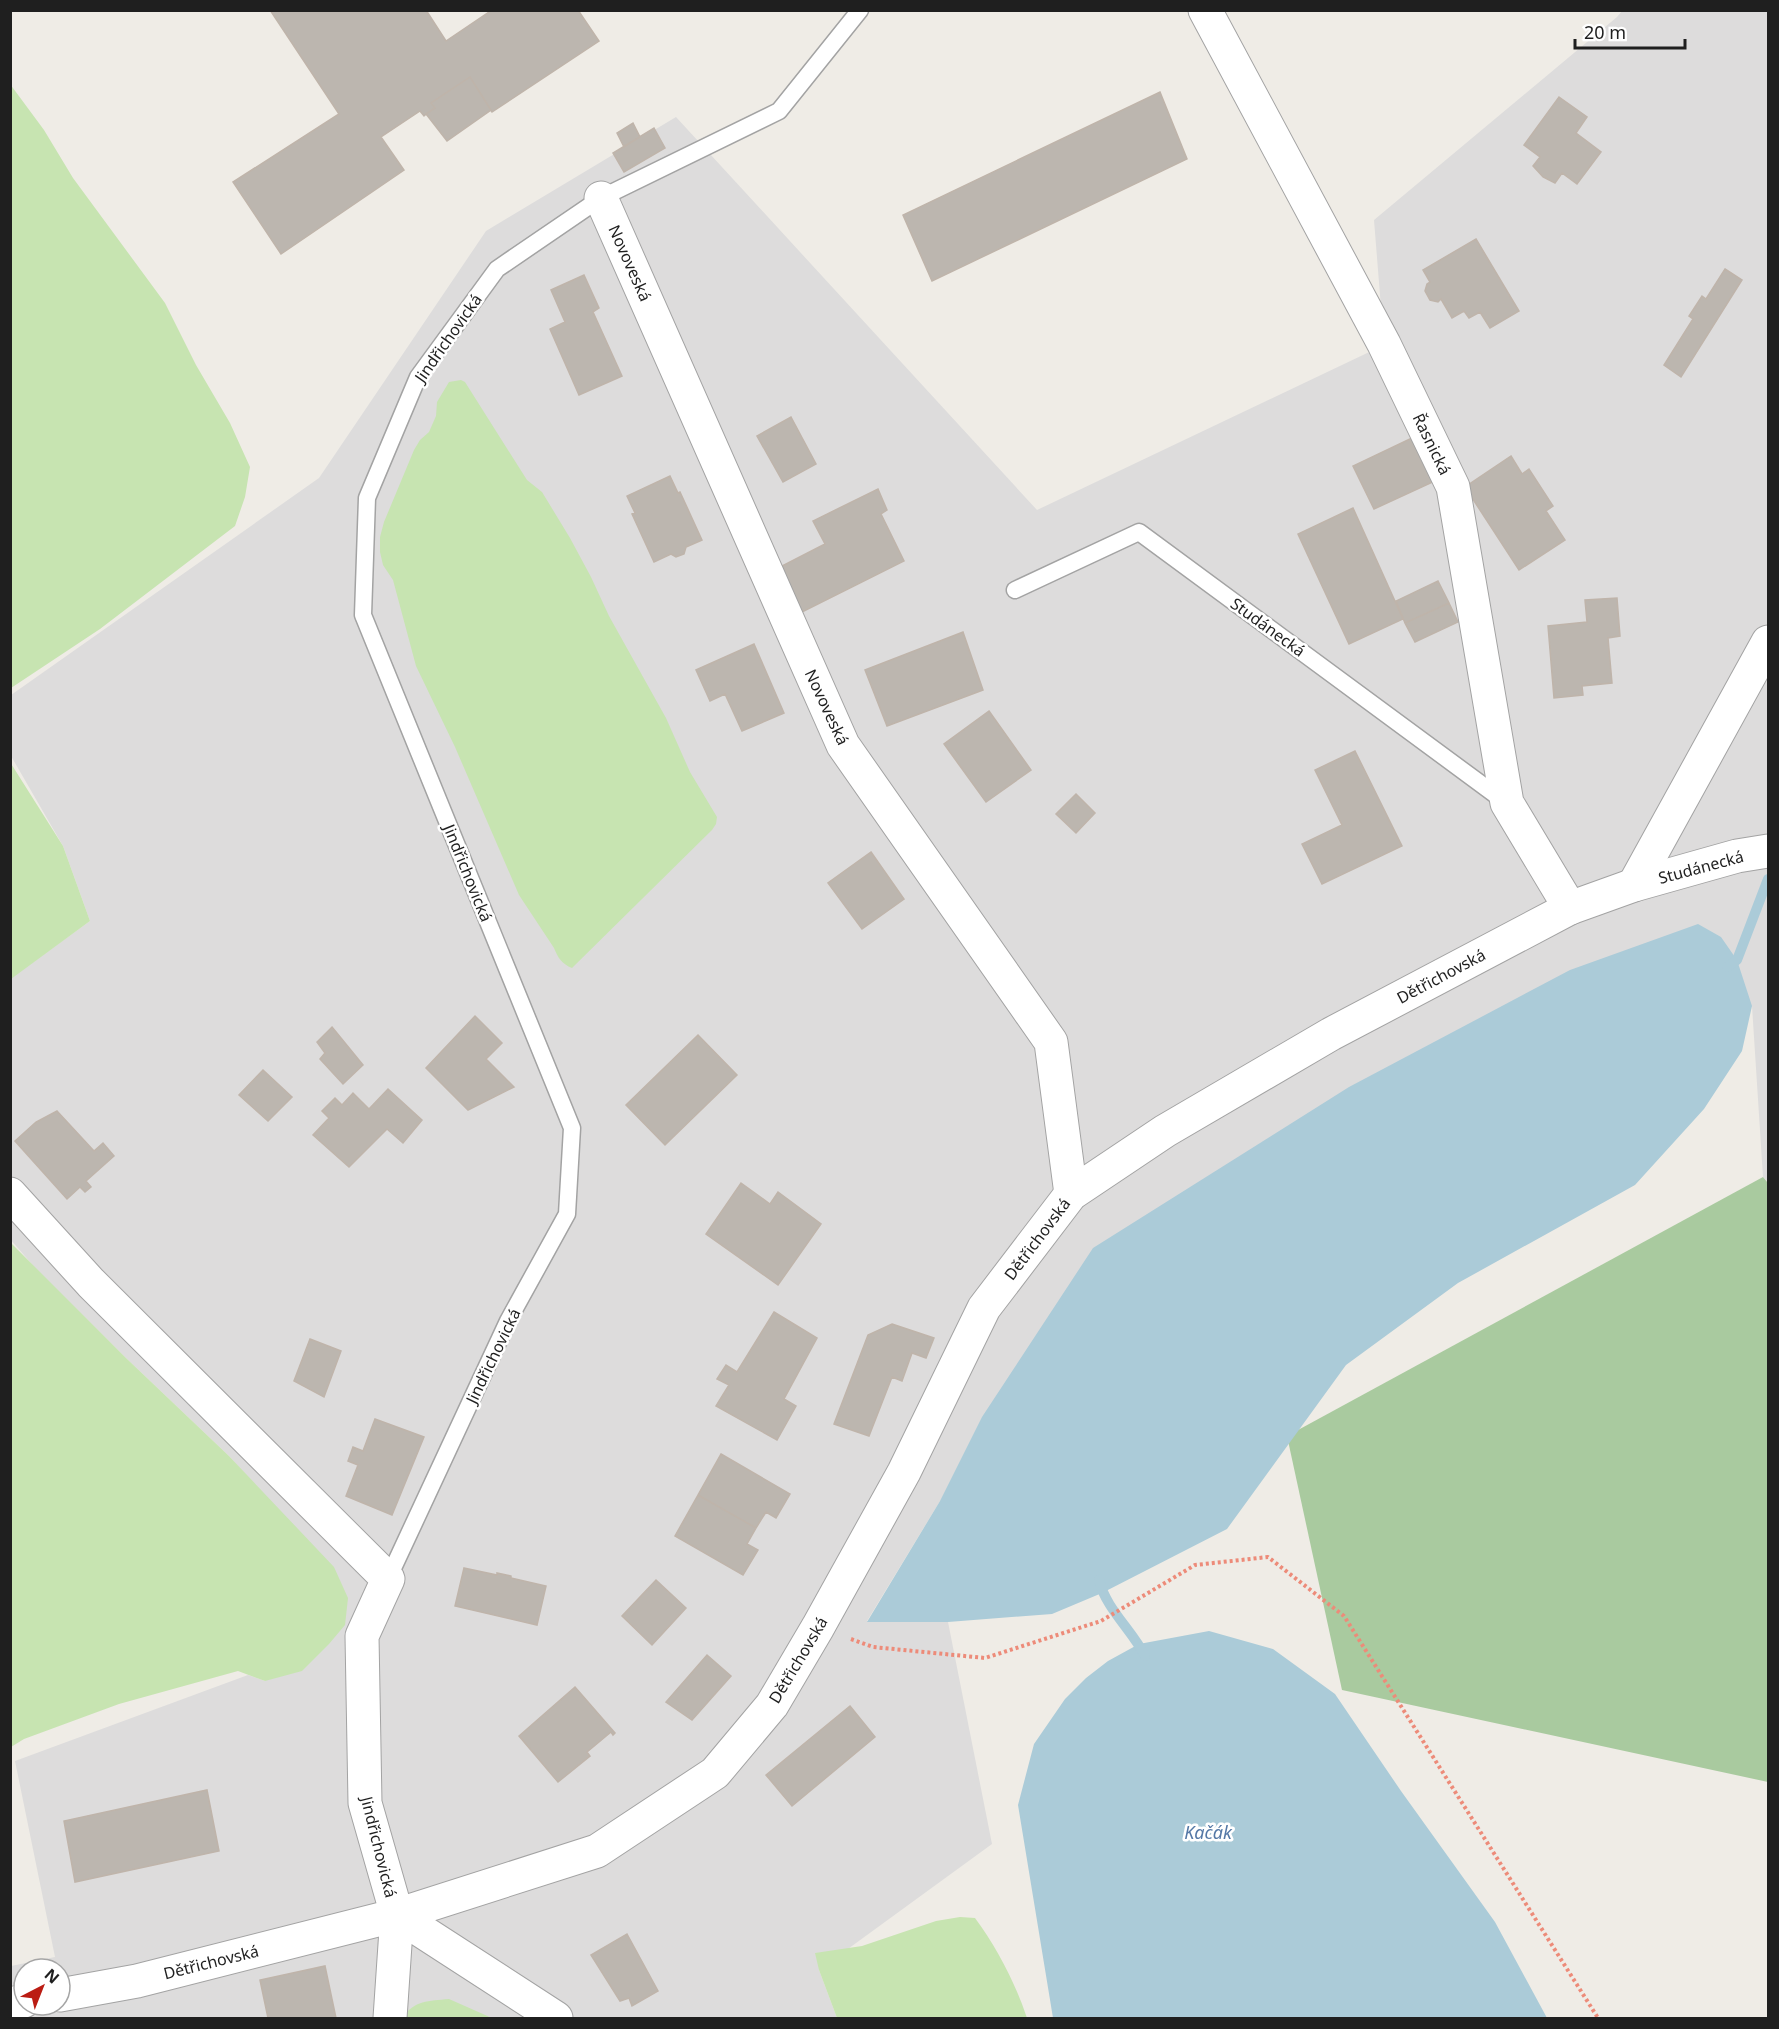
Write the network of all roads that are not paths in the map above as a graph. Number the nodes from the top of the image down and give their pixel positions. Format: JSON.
{"nodes":[{"id":1,"x":860,"y":10,"type":"edge"},
{"id":2,"x":1205,"y":10,"type":"edge"},
{"id":3,"x":601,"y":198,"type":"junction"},
{"id":4,"x":1015,"y":590,"type":"dead end"},
{"id":5,"x":1768,"y":642,"type":"edge"},
{"id":6,"x":1507,"y":803,"type":"junction"},
{"id":7,"x":1768,"y":851,"type":"edge"},
{"id":8,"x":1634,"y":885,"type":"junction"},
{"id":9,"x":1570,"y":908,"type":"junction"},
{"id":10,"x":10,"y":1194,"type":"edge"},
{"id":11,"x":1071,"y":1194,"type":"junction"},
{"id":12,"x":388,"y":1579,"type":"junction"},
{"id":13,"x":397,"y":1914,"type":"junction"},
{"id":14,"x":72,"y":1993,"type":"edge"},
{"id":15,"x":390,"y":2019,"type":"edge"},
{"id":16,"x":556,"y":2019,"type":"edge"}],
"edges":[{"from":1,"to":3,"type":"lane","name":"Jindřichovická"},
{"from":2,"to":6,"type":"street","name":"Řasnická"},
{"from":3,"to":11,"type":"street","name":"Novoveská"},
{"from":3,"to":12,"type":"lane","name":"Jindřichovická"},
{"from":4,"to":6,"type":"lane","name":"Studánecká"},
{"from":5,"to":8,"type":"street"},
{"from":6,"to":9,"type":"street","name":"Řasnická"},
{"from":7,"to":8,"type":"street","name":"Studánecká"},
{"from":8,"to":9,"type":"street","name":"Dětřichovská"},
{"from":9,"to":11,"type":"street","name":"Dětřichovská"},
{"from":10,"to":12,"type":"street"},
{"from":11,"to":13,"type":"street","name":"Dětřichovská"},
{"from":12,"to":13,"type":"street","name":"Jindřichovická"},
{"from":13,"to":14,"type":"street","name":"Dětřichovská"},
{"from":13,"to":15,"type":"street"},
{"from":13,"to":16,"type":"street"}]}
